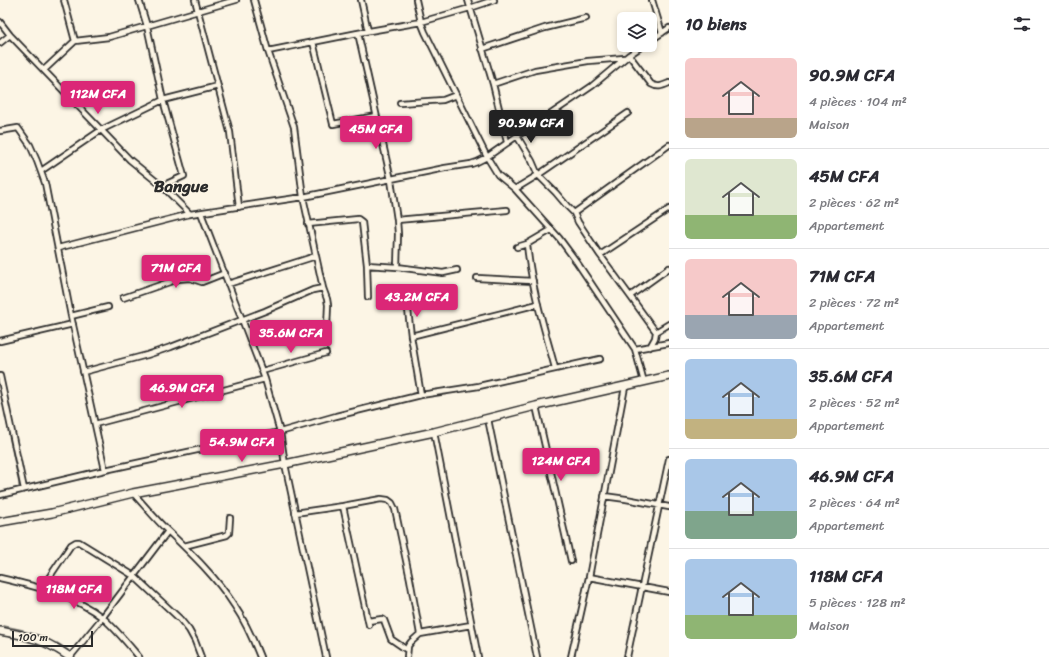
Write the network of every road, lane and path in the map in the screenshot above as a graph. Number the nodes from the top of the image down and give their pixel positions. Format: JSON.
{"nodes":[{"id":1,"x":64,"y":0,"type":"edge"},
{"id":2,"x":139,"y":0,"type":"edge"},
{"id":3,"x":195,"y":0,"type":"edge"},
{"id":4,"x":236,"y":0,"type":"edge"},
{"id":5,"x":254,"y":0,"type":"edge"},
{"id":6,"x":361,"y":0,"type":"edge"},
{"id":7,"x":416,"y":0,"type":"edge"},
{"id":8,"x":468,"y":0,"type":"edge"},
{"id":9,"x":494,"y":0,"type":"edge"},
{"id":10,"x":652,"y":0,"type":"edge"},
{"id":11,"x":470,"y":8,"type":"junction"},
{"id":12,"x":198,"y":11,"type":"junction"},
{"id":13,"x":586,"y":18,"type":"dead end"},
{"id":14,"x":0,"y":22,"type":"edge"},
{"id":15,"x":421,"y":22,"type":"junction"},
{"id":16,"x":147,"y":26,"type":"junction"},
{"id":17,"x":669,"y":28,"type":"edge"},
{"id":18,"x":368,"y":31,"type":"junction"},
{"id":19,"x":358,"y":33,"type":"junction"},
{"id":20,"x":662,"y":33,"type":"junction"},
{"id":21,"x":10,"y":35,"type":"junction"},
{"id":22,"x":657,"y":36,"type":"edge"},
{"id":23,"x":75,"y":41,"type":"junction"},
{"id":24,"x":313,"y":42,"type":"junction"},
{"id":25,"x":0,"y":43,"type":"edge"},
{"id":26,"x":482,"y":49,"type":"junction"},
{"id":27,"x":268,"y":50,"type":"junction"},
{"id":28,"x":634,"y":52,"type":"edge"},
{"id":29,"x":630,"y":55,"type":"junction"},
{"id":30,"x":625,"y":58,"type":"junction"},
{"id":31,"x":44,"y":70,"type":"junction"},
{"id":32,"x":669,"y":83,"type":"edge"},
{"id":33,"x":493,"y":84,"type":"junction"},
{"id":34,"x":218,"y":86,"type":"junction"},
{"id":35,"x":456,"y":95,"type":"junction"},
{"id":36,"x":164,"y":100,"type":"junction"},
{"id":37,"x":400,"y":103,"type":"dead end"},
{"id":38,"x":628,"y":113,"type":"dead end"},
{"id":39,"x":376,"y":116,"type":"junction"},
{"id":40,"x":101,"y":130,"type":"junction"},
{"id":41,"x":0,"y":131,"type":"edge"},
{"id":42,"x":517,"y":136,"type":"junction"},
{"id":43,"x":507,"y":142,"type":"junction"},
{"id":44,"x":669,"y":144,"type":"edge"},
{"id":45,"x":487,"y":157,"type":"junction"},
{"id":46,"x":41,"y":170,"type":"junction"},
{"id":47,"x":538,"y":175,"type":"junction"},
{"id":48,"x":391,"y":180,"type":"junction"},
{"id":49,"x":162,"y":186,"type":"junction"},
{"id":50,"x":515,"y":189,"type":"junction"},
{"id":51,"x":303,"y":197,"type":"junction"},
{"id":52,"x":239,"y":207,"type":"junction"},
{"id":53,"x":669,"y":209,"type":"edge"},
{"id":54,"x":507,"y":210,"type":"dead end"},
{"id":55,"x":201,"y":213,"type":"junction"},
{"id":56,"x":574,"y":213,"type":"junction"},
{"id":57,"x":190,"y":214,"type":"junction"},
{"id":58,"x":397,"y":220,"type":"junction"},
{"id":59,"x":308,"y":224,"type":"junction"},
{"id":60,"x":551,"y":230,"type":"junction"},
{"id":61,"x":527,"y":244,"type":"junction"},
{"id":62,"x":517,"y":247,"type":"dead end"},
{"id":63,"x":58,"y":248,"type":"junction"},
{"id":64,"x":600,"y":255,"type":"junction"},
{"id":65,"x":316,"y":256,"type":"junction"},
{"id":66,"x":367,"y":266,"type":"junction"},
{"id":67,"x":397,"y":267,"type":"junction"},
{"id":68,"x":669,"y":268,"type":"edge"},
{"id":69,"x":457,"y":270,"type":"dead end"},
{"id":70,"x":224,"y":273,"type":"junction"},
{"id":71,"x":477,"y":278,"type":"dead end"},
{"id":72,"x":533,"y":281,"type":"junction"},
{"id":73,"x":228,"y":284,"type":"junction"},
{"id":74,"x":323,"y":288,"type":"junction"},
{"id":75,"x":630,"y":296,"type":"junction"},
{"id":76,"x":368,"y":297,"type":"dead end"},
{"id":77,"x":123,"y":298,"type":"dead end"},
{"id":78,"x":407,"y":301,"type":"dead end"},
{"id":79,"x":538,"y":304,"type":"junction"},
{"id":80,"x":108,"y":307,"type":"dead end"},
{"id":81,"x":71,"y":316,"type":"junction"},
{"id":82,"x":242,"y":320,"type":"junction"},
{"id":83,"x":73,"y":324,"type":"junction"},
{"id":84,"x":669,"y":324,"type":"edge"},
{"id":85,"x":327,"y":328,"type":"dead end"},
{"id":86,"x":656,"y":332,"type":"junction"},
{"id":87,"x":411,"y":336,"type":"junction"},
{"id":88,"x":0,"y":341,"type":"edge"},
{"id":89,"x":669,"y":343,"type":"edge"},
{"id":90,"x":650,"y":347,"type":"junction"},
{"id":91,"x":636,"y":349,"type":"junction"},
{"id":92,"x":326,"y":353,"type":"dead end"},
{"id":93,"x":600,"y":359,"type":"dead end"},
{"id":94,"x":555,"y":368,"type":"junction"},
{"id":95,"x":262,"y":371,"type":"junction"},
{"id":96,"x":84,"y":372,"type":"junction"},
{"id":97,"x":0,"y":376,"type":"edge"},
{"id":98,"x":669,"y":376,"type":"edge"},
{"id":99,"x":265,"y":379,"type":"junction"},
{"id":100,"x":644,"y":382,"type":"junction"},
{"id":101,"x":625,"y":387,"type":"junction"},
{"id":102,"x":421,"y":395,"type":"junction"},
{"id":103,"x":536,"y":406,"type":"junction"},
{"id":104,"x":488,"y":419,"type":"junction"},
{"id":105,"x":95,"y":424,"type":"junction"},
{"id":106,"x":280,"y":432,"type":"junction"},
{"id":107,"x":434,"y":432,"type":"junction"},
{"id":108,"x":669,"y":459,"type":"edge"},
{"id":109,"x":285,"y":464,"type":"junction"},
{"id":110,"x":105,"y":470,"type":"junction"},
{"id":111,"x":668,"y":474,"type":"edge"},
{"id":112,"x":24,"y":489,"type":"junction"},
{"id":113,"x":133,"y":493,"type":"junction"},
{"id":114,"x":0,"y":495,"type":"edge"},
{"id":115,"x":604,"y":496,"type":"junction"},
{"id":116,"x":659,"y":505,"type":"junction"},
{"id":117,"x":343,"y":506,"type":"junction"},
{"id":118,"x":669,"y":507,"type":"edge"},
{"id":119,"x":295,"y":513,"type":"junction"},
{"id":120,"x":230,"y":518,"type":"dead end"},
{"id":121,"x":0,"y":522,"type":"edge"},
{"id":122,"x":168,"y":531,"type":"junction"},
{"id":123,"x":184,"y":546,"type":"junction"},
{"id":124,"x":571,"y":561,"type":"dead end"},
{"id":125,"x":134,"y":576,"type":"junction"},
{"id":126,"x":589,"y":577,"type":"junction"},
{"id":127,"x":0,"y":578,"type":"edge"},
{"id":128,"x":642,"y":587,"type":"junction"},
{"id":129,"x":42,"y":588,"type":"junction"},
{"id":130,"x":669,"y":592,"type":"edge"},
{"id":131,"x":102,"y":618,"type":"junction"},
{"id":132,"x":471,"y":625,"type":"junction"},
{"id":133,"x":0,"y":631,"type":"edge"},
{"id":134,"x":420,"y":634,"type":"junction"},
{"id":135,"x":407,"y":650,"type":"junction"},
{"id":136,"x":70,"y":657,"type":"edge"},
{"id":137,"x":139,"y":657,"type":"edge"},
{"id":138,"x":201,"y":657,"type":"edge"},
{"id":139,"x":260,"y":657,"type":"edge"},
{"id":140,"x":326,"y":657,"type":"edge"},
{"id":141,"x":407,"y":657,"type":"edge"},
{"id":142,"x":478,"y":657,"type":"edge"},
{"id":143,"x":538,"y":657,"type":"edge"},
{"id":144,"x":571,"y":657,"type":"edge"},
{"id":145,"x":627,"y":657,"type":"edge"}],
"edges":[{"from":1,"to":23,"type":"street"},
{"from":2,"to":16,"type":"street"},
{"from":3,"to":12,"type":"street"},
{"from":4,"to":12,"type":"street"},
{"from":5,"to":27,"type":"street"},
{"from":6,"to":18,"type":"street"},
{"from":7,"to":15,"type":"street"},
{"from":8,"to":11,"type":"street"},
{"from":9,"to":11,"type":"street"},
{"from":10,"to":20,"type":"street"},
{"from":11,"to":15,"type":"street"},
{"from":11,"to":26,"type":"street"},
{"from":12,"to":16,"type":"street"},
{"from":12,"to":34,"type":"street"},
{"from":13,"to":26,"type":"street"},
{"from":14,"to":21,"type":"street"},
{"from":15,"to":18,"type":"street"},
{"from":15,"to":35,"type":"street"},
{"from":16,"to":23,"type":"street"},
{"from":16,"to":36,"type":"street"},
{"from":17,"to":20,"type":"street"},
{"from":18,"to":19,"type":"street"},
{"from":19,"to":24,"type":"street"},
{"from":19,"to":39,"type":"street"},
{"from":20,"to":22,"type":"street"},
{"from":21,"to":25,"type":"street"},
{"from":21,"to":31,"type":"street"},
{"from":23,"to":31,"type":"street"},
{"from":24,"to":27,"type":"street"},
{"from":24,"to":39,"type":"street"},
{"from":26,"to":33,"type":"street"},
{"from":27,"to":51,"type":"street"},
{"from":28,"to":29,"type":"street"},
{"from":29,"to":30,"type":"street"},
{"from":29,"to":32,"type":"street"},
{"from":30,"to":33,"type":"street"},
{"from":30,"to":42,"type":"street"},
{"from":31,"to":40,"type":"street"},
{"from":33,"to":43,"type":"street"},
{"from":34,"to":36,"type":"street"},
{"from":34,"to":52,"type":"street"},
{"from":35,"to":37,"type":"street"},
{"from":35,"to":45,"type":"street"},
{"from":36,"to":40,"type":"street"},
{"from":36,"to":49,"type":"street"},
{"from":38,"to":47,"type":"street"},
{"from":39,"to":48,"type":"street"},
{"from":40,"to":46,"type":"street"},
{"from":40,"to":49,"type":"street"},
{"from":41,"to":46,"type":"street"},
{"from":42,"to":43,"type":"street"},
{"from":42,"to":47,"type":"street"},
{"from":43,"to":45,"type":"street"},
{"from":44,"to":56,"type":"street"},
{"from":45,"to":48,"type":"street"},
{"from":45,"to":50,"type":"street"},
{"from":46,"to":63,"type":"street"},
{"from":47,"to":50,"type":"street"},
{"from":47,"to":56,"type":"street"},
{"from":48,"to":51,"type":"street"},
{"from":48,"to":58,"type":"street"},
{"from":49,"to":57,"type":"street"},
{"from":50,"to":60,"type":"street"},
{"from":51,"to":52,"type":"street"},
{"from":51,"to":59,"type":"street"},
{"from":52,"to":55,"type":"street"},
{"from":53,"to":64,"type":"street"},
{"from":54,"to":58,"type":"street"},
{"from":55,"to":57,"type":"street"},
{"from":55,"to":70,"type":"street"},
{"from":56,"to":64,"type":"street"},
{"from":57,"to":63,"type":"street"},
{"from":58,"to":67,"type":"street"},
{"from":59,"to":65,"type":"street"},
{"from":59,"to":66,"type":"street"},
{"from":60,"to":61,"type":"street"},
{"from":60,"to":91,"type":"street"},
{"from":61,"to":62,"type":"street"},
{"from":61,"to":72,"type":"street"},
{"from":63,"to":81,"type":"street"},
{"from":64,"to":75,"type":"street"},
{"from":65,"to":73,"type":"street"},
{"from":65,"to":74,"type":"street"},
{"from":66,"to":67,"type":"street"},
{"from":66,"to":76,"type":"street"},
{"from":67,"to":69,"type":"street"},
{"from":68,"to":75,"type":"street"},
{"from":70,"to":73,"type":"street"},
{"from":70,"to":77,"type":"street"},
{"from":71,"to":72,"type":"street"},
{"from":72,"to":79,"type":"street"},
{"from":73,"to":82,"type":"street"},
{"from":74,"to":82,"type":"street"},
{"from":74,"to":85,"type":"street"},
{"from":75,"to":86,"type":"street"},
{"from":78,"to":87,"type":"street"},
{"from":79,"to":87,"type":"street"},
{"from":79,"to":94,"type":"street"},
{"from":80,"to":81,"type":"street"},
{"from":81,"to":83,"type":"street"},
{"from":82,"to":95,"type":"street"},
{"from":82,"to":96,"type":"street"},
{"from":83,"to":88,"type":"street"},
{"from":83,"to":96,"type":"street"},
{"from":84,"to":86,"type":"street"},
{"from":86,"to":90,"type":"street"},
{"from":87,"to":102,"type":"street"},
{"from":89,"to":90,"type":"street"},
{"from":90,"to":91,"type":"street"},
{"from":91,"to":100,"type":"street"},
{"from":92,"to":95,"type":"street"},
{"from":93,"to":94,"type":"street"},
{"from":94,"to":102,"type":"street"},
{"from":95,"to":99,"type":"street"},
{"from":96,"to":105,"type":"street"},
{"from":97,"to":112,"type":"street"},
{"from":98,"to":100,"type":"main road"},
{"from":99,"to":105,"type":"street"},
{"from":99,"to":106,"type":"street"},
{"from":100,"to":101,"type":"main road"},
{"from":101,"to":103,"type":"main road"},
{"from":101,"to":115,"type":"street"},
{"from":102,"to":106,"type":"street"},
{"from":103,"to":104,"type":"main road"},
{"from":103,"to":124,"type":"street"},
{"from":104,"to":107,"type":"main road"},
{"from":104,"to":143,"type":"street"},
{"from":105,"to":110,"type":"street"},
{"from":106,"to":109,"type":"street"},
{"from":106,"to":110,"type":"street"},
{"from":107,"to":109,"type":"main road"},
{"from":107,"to":132,"type":"street"},
{"from":108,"to":111,"type":"street"},
{"from":109,"to":113,"type":"main road"},
{"from":109,"to":119,"type":"street"},
{"from":110,"to":112,"type":"street"},
{"from":111,"to":116,"type":"street"},
{"from":112,"to":114,"type":"street"},
{"from":113,"to":121,"type":"main road"},
{"from":113,"to":122,"type":"street"},
{"from":115,"to":116,"type":"street"},
{"from":115,"to":126,"type":"street"},
{"from":116,"to":118,"type":"street"},
{"from":116,"to":128,"type":"street"},
{"from":117,"to":119,"type":"street"},
{"from":117,"to":134,"type":"street"},
{"from":117,"to":135,"type":"street"},
{"from":119,"to":140,"type":"street"},
{"from":120,"to":123,"type":"street"},
{"from":122,"to":123,"type":"street"},
{"from":122,"to":125,"type":"street"},
{"from":123,"to":139,"type":"street"},
{"from":125,"to":129,"type":"street"},
{"from":125,"to":131,"type":"street"},
{"from":125,"to":138,"type":"street"},
{"from":126,"to":128,"type":"street"},
{"from":126,"to":144,"type":"street"},
{"from":127,"to":129,"type":"street"},
{"from":128,"to":130,"type":"street"},
{"from":128,"to":145,"type":"street"},
{"from":129,"to":131,"type":"street"},
{"from":131,"to":136,"type":"street"},
{"from":131,"to":137,"type":"street"},
{"from":132,"to":134,"type":"street"},
{"from":132,"to":142,"type":"street"},
{"from":133,"to":136,"type":"main road"},
{"from":134,"to":135,"type":"street"},
{"from":135,"to":141,"type":"street"}]}
